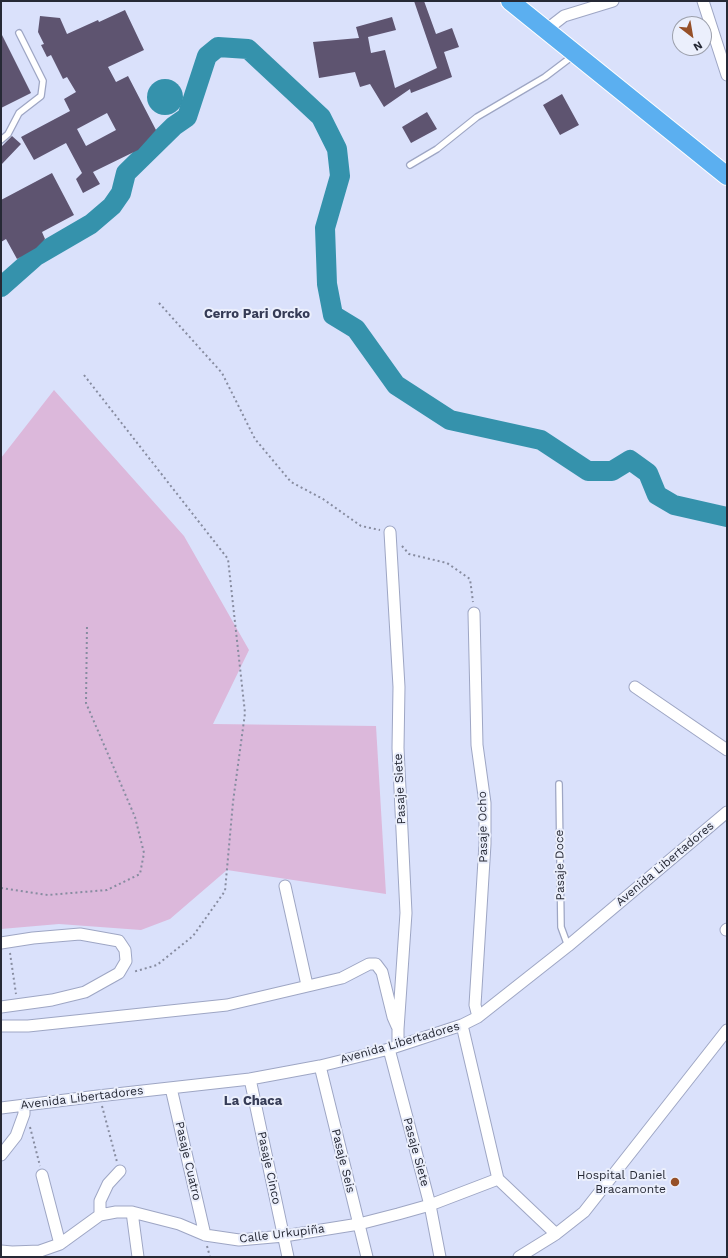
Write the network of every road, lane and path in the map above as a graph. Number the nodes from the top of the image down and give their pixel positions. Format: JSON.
{"nodes":[{"id":1,"x":510,"y":1,"type":"edge"},
{"id":2,"x":613,"y":1,"type":"edge"},
{"id":3,"x":703,"y":1,"type":"edge"},
{"id":4,"x":546,"y":30,"type":"junction"},
{"id":5,"x":19,"y":33,"type":"dead end"},
{"id":6,"x":576,"y":54,"type":"junction"},
{"id":7,"x":727,"y":75,"type":"edge"},
{"id":8,"x":1,"y":140,"type":"edge"},
{"id":9,"x":410,"y":165,"type":"dead end"},
{"id":10,"x":727,"y":176,"type":"edge"},
{"id":11,"x":159,"y":303,"type":"dead end"},
{"id":12,"x":84,"y":375,"type":"dead end"},
{"id":13,"x":390,"y":532,"type":"junction"},
{"id":14,"x":474,"y":613,"type":"joint"},
{"id":15,"x":87,"y":625,"type":"dead end"},
{"id":16,"x":635,"y":687,"type":"dead end"},
{"id":17,"x":727,"y":750,"type":"edge"},
{"id":18,"x":559,"y":784,"type":"dead end"},
{"id":19,"x":727,"y":812,"type":"edge"},
{"id":20,"x":285,"y":886,"type":"dead end"},
{"id":21,"x":1,"y":888,"type":"edge"},
{"id":22,"x":5,"y":943,"type":"edge"},
{"id":23,"x":568,"y":946,"type":"junction"},
{"id":24,"x":129,"y":973,"type":"dead end"},
{"id":25,"x":307,"y":985,"type":"junction"},
{"id":26,"x":18,"y":1005,"type":"junction"},
{"id":27,"x":1,"y":1007,"type":"edge"},
{"id":28,"x":478,"y":1017,"type":"junction"},
{"id":29,"x":462,"y":1025,"type":"junction"},
{"id":30,"x":1,"y":1026,"type":"edge"},
{"id":31,"x":398,"y":1028,"type":"junction"},
{"id":32,"x":727,"y":1030,"type":"edge"},
{"id":33,"x":394,"y":1047,"type":"junction"},
{"id":34,"x":320,"y":1066,"type":"junction"},
{"id":35,"x":250,"y":1079,"type":"junction"},
{"id":36,"x":172,"y":1088,"type":"junction"},
{"id":37,"x":98,"y":1096,"type":"junction"},
{"id":38,"x":1,"y":1108,"type":"edge"},
{"id":39,"x":24,"y":1110,"type":"junction"},
{"id":40,"x":1,"y":1155,"type":"edge"},
{"id":41,"x":120,"y":1171,"type":"joint"},
{"id":42,"x":42,"y":1175,"type":"joint"},
{"id":43,"x":498,"y":1179,"type":"junction"},
{"id":44,"x":430,"y":1205,"type":"junction"},
{"id":45,"x":132,"y":1212,"type":"junction"},
{"id":46,"x":100,"y":1215,"type":"junction"},
{"id":47,"x":359,"y":1224,"type":"junction"},
{"id":48,"x":556,"y":1234,"type":"junction"},
{"id":49,"x":205,"y":1235,"type":"junction"},
{"id":50,"x":284,"y":1236,"type":"junction"},
{"id":51,"x":60,"y":1244,"type":"junction"},
{"id":52,"x":1,"y":1251,"type":"edge"},
{"id":53,"x":138,"y":1257,"type":"edge"},
{"id":54,"x":288,"y":1257,"type":"edge"},
{"id":55,"x":367,"y":1257,"type":"edge"},
{"id":56,"x":440,"y":1257,"type":"edge"},
{"id":57,"x":519,"y":1257,"type":"edge"}],
"edges":[{"from":1,"to":4,"type":"highway"},
{"from":2,"to":4,"type":"street"},
{"from":3,"to":7,"type":"street"},
{"from":4,"to":6,"type":"highway"},
{"from":5,"to":8,"type":"lane"},
{"from":6,"to":9,"type":"lane"},
{"from":6,"to":10,"type":"highway"},
{"from":11,"to":13,"type":"path"},
{"from":12,"to":24,"type":"path"},
{"from":13,"to":14,"type":"path"},
{"from":13,"to":31,"type":"street","name":"Pasaje Siete"},
{"from":14,"to":28,"type":"street","name":"Pasaje Ocho"},
{"from":15,"to":21,"type":"path"},
{"from":16,"to":17,"type":"street"},
{"from":18,"to":23,"type":"lane","name":"Pasaje Doce"},
{"from":19,"to":23,"type":"street","name":"Avenida Libertadores"},
{"from":20,"to":25,"type":"street"},
{"from":22,"to":26,"type":"path"},
{"from":22,"to":26,"type":"street"},
{"from":23,"to":28,"type":"street","name":"Avenida Libertadores"},
{"from":25,"to":30,"type":"street"},
{"from":25,"to":31,"type":"street"},
{"from":26,"to":27,"type":"street"},
{"from":28,"to":29,"type":"street","name":"Avenida Libertadores"},
{"from":29,"to":33,"type":"street","name":"Avenida Libertadores"},
{"from":29,"to":43,"type":"street"},
{"from":31,"to":33,"type":"street","name":"Pasaje Siete"},
{"from":32,"to":48,"type":"street"},
{"from":33,"to":34,"type":"street","name":"Avenida Libertadores"},
{"from":33,"to":44,"type":"street","name":"Pasaje Siete"},
{"from":34,"to":35,"type":"street","name":"Avenida Libertadores"},
{"from":34,"to":47,"type":"street","name":"Pasaje Seis"},
{"from":35,"to":36,"type":"street","name":"Avenida Libertadores"},
{"from":35,"to":50,"type":"street","name":"Pasaje Cinco"},
{"from":36,"to":37,"type":"street","name":"Avenida Libertadores"},
{"from":36,"to":49,"type":"street","name":"Pasaje Cuatro"},
{"from":37,"to":39,"type":"street","name":"Avenida Libertadores"},
{"from":37,"to":41,"type":"path"},
{"from":38,"to":39,"type":"street","name":"Avenida Libertadores"},
{"from":39,"to":40,"type":"street"},
{"from":39,"to":42,"type":"path"},
{"from":41,"to":46,"type":"street"},
{"from":42,"to":51,"type":"street"},
{"from":43,"to":44,"type":"street","name":"Calle Urkupiña"},
{"from":43,"to":48,"type":"street"},
{"from":44,"to":47,"type":"street","name":"Calle Urkupiña"},
{"from":44,"to":56,"type":"street","name":"Pasaje Siete"},
{"from":45,"to":46,"type":"street","name":"Calle Urkupiña"},
{"from":45,"to":49,"type":"street","name":"Calle Urkupiña"},
{"from":45,"to":53,"type":"street"},
{"from":46,"to":51,"type":"street","name":"Calle Urkupiña"},
{"from":47,"to":50,"type":"street","name":"Calle Urkupiña"},
{"from":47,"to":55,"type":"street","name":"Pasaje Seis"},
{"from":48,"to":57,"type":"street"},
{"from":49,"to":50,"type":"street","name":"Calle Urkupiña"},
{"from":50,"to":54,"type":"street","name":"Pasaje Cinco"},
{"from":51,"to":52,"type":"street","name":"Calle Urkupiña"}]}
